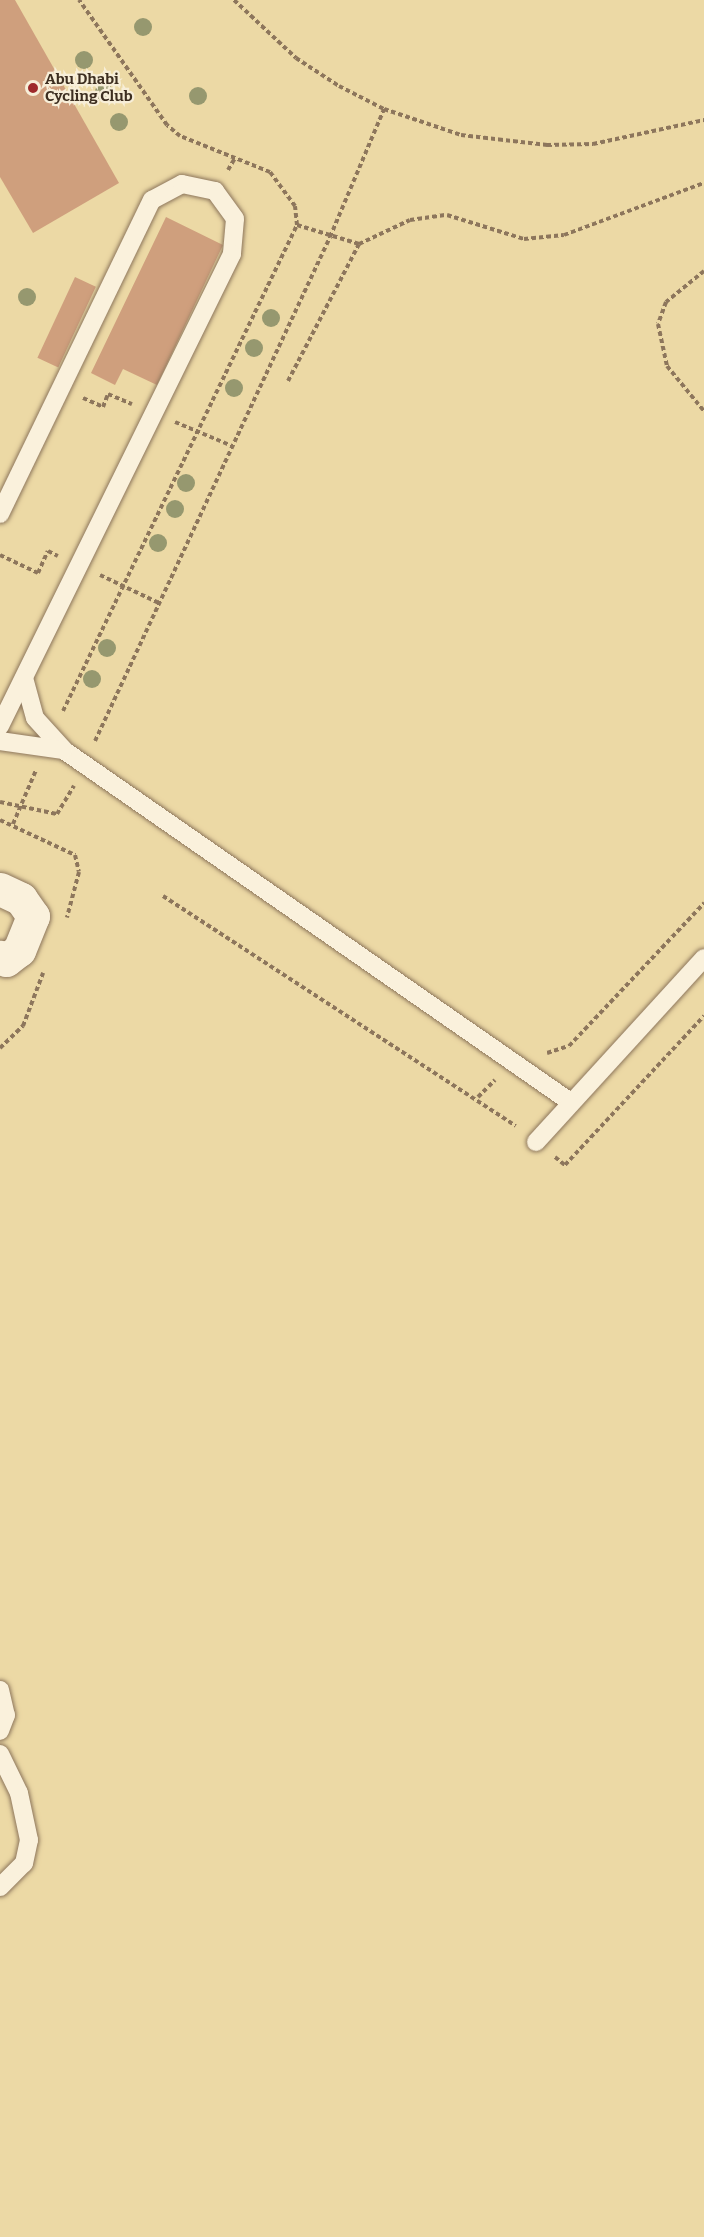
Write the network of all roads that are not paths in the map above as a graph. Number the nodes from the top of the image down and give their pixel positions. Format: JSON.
{"nodes":[{"id":1,"x":0,"y":513,"type":"edge"},
{"id":2,"x":24,"y":678,"type":"junction"},
{"id":3,"x":0,"y":726,"type":"edge"},
{"id":4,"x":0,"y":741,"type":"edge"},
{"id":5,"x":65,"y":751,"type":"junction"},
{"id":6,"x":0,"y":889,"type":"edge"},
{"id":7,"x":704,"y":958,"type":"edge"},
{"id":8,"x":2,"y":961,"type":"edge"},
{"id":9,"x":569,"y":1101,"type":"junction"},
{"id":10,"x":536,"y":1142,"type":"dead end"},
{"id":11,"x":0,"y":1690,"type":"edge"},
{"id":12,"x":0,"y":1731,"type":"edge"},
{"id":13,"x":0,"y":1754,"type":"edge"},
{"id":14,"x":0,"y":1887,"type":"edge"}],
"edges":[{"from":1,"to":2,"type":"lane"},
{"from":2,"to":3,"type":"lane"},
{"from":2,"to":5,"type":"lane"},
{"from":4,"to":5,"type":"lane"},
{"from":5,"to":9,"type":"lane"},
{"from":6,"to":8,"type":"street"},
{"from":7,"to":9,"type":"lane"},
{"from":9,"to":10,"type":"lane"},
{"from":11,"to":12,"type":"lane"},
{"from":13,"to":14,"type":"lane"}]}
